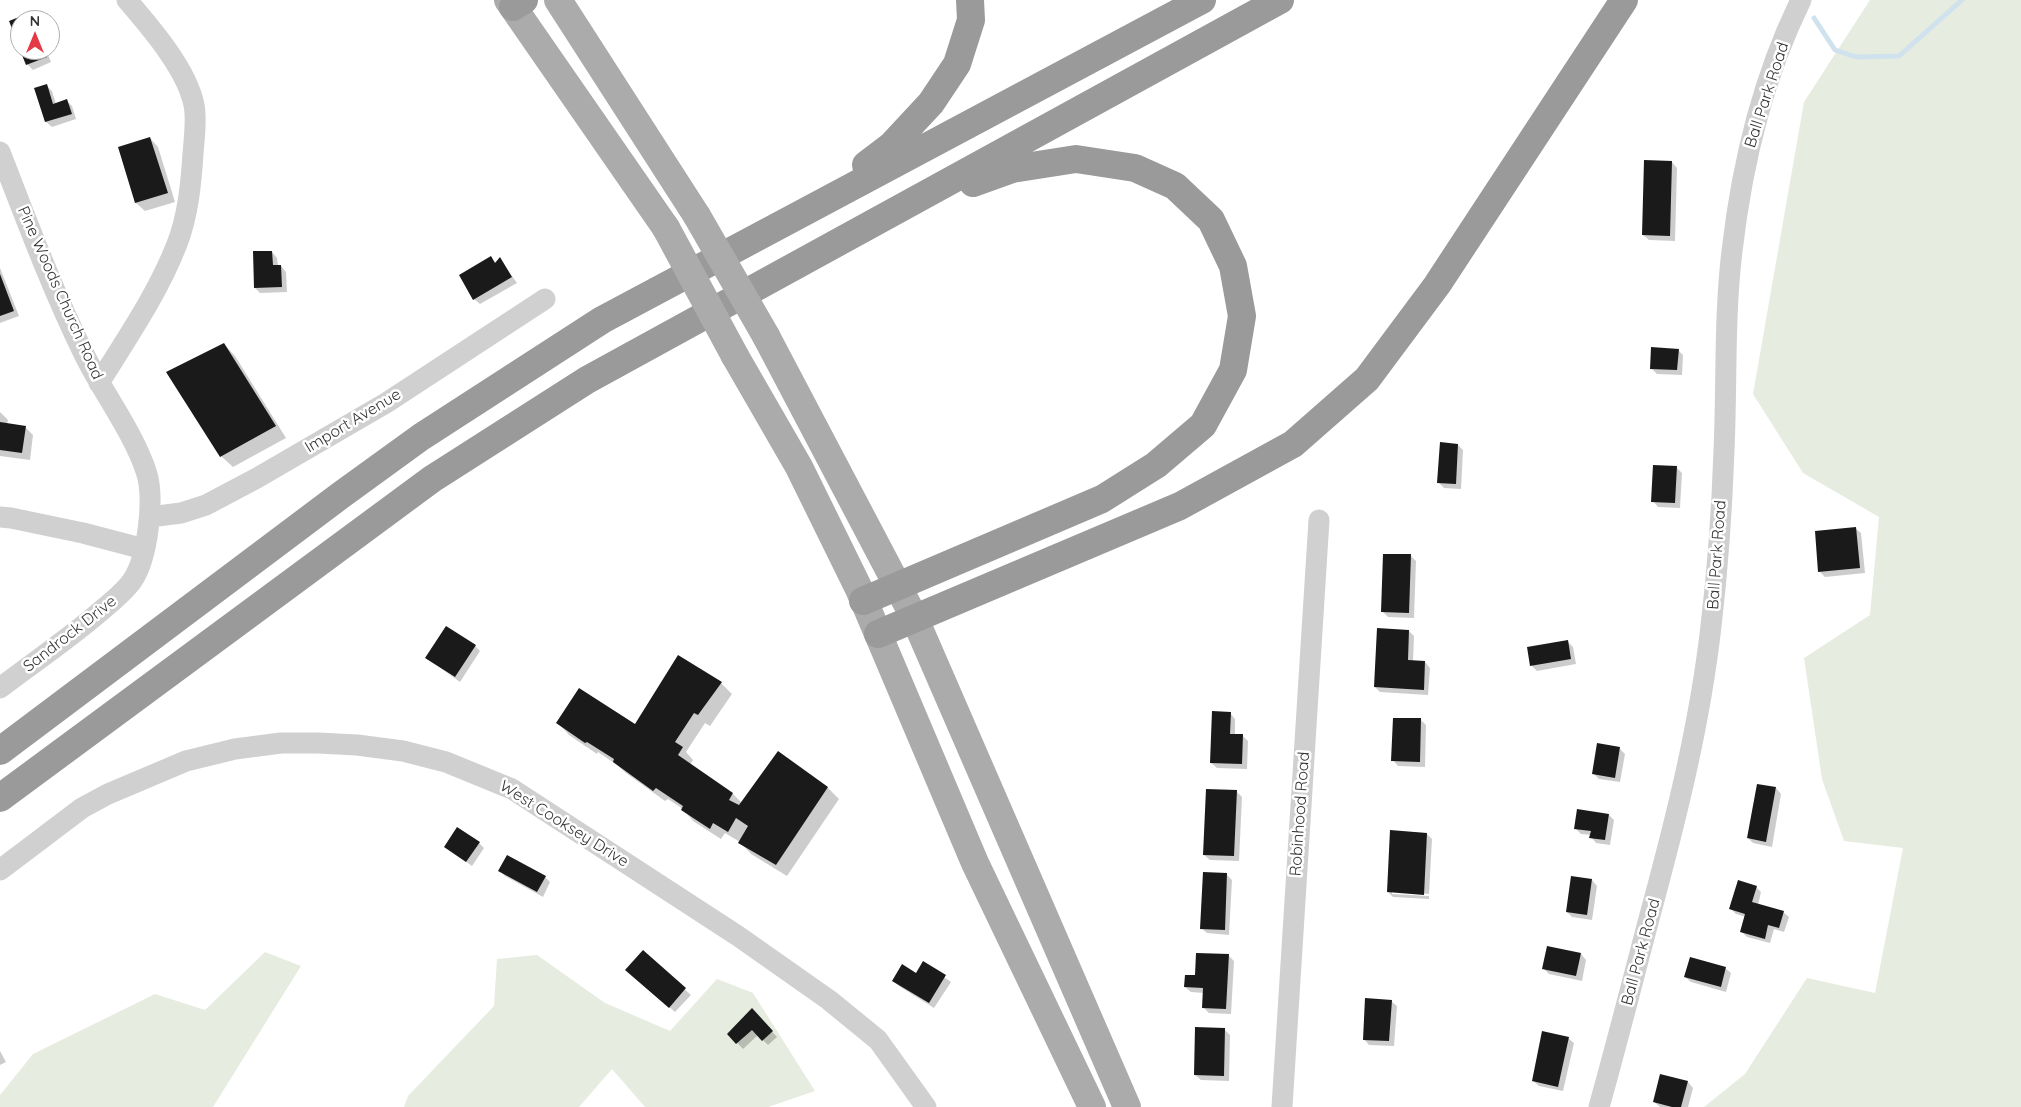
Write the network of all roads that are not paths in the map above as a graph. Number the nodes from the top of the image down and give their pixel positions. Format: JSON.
{"nodes":[{"id":1,"x":126,"y":0,"type":"edge"},
{"id":2,"x":558,"y":0,"type":"edge"},
{"id":3,"x":970,"y":0,"type":"edge"},
{"id":4,"x":1202,"y":0,"type":"edge"},
{"id":5,"x":1280,"y":0,"type":"edge"},
{"id":6,"x":1624,"y":0,"type":"edge"},
{"id":7,"x":1801,"y":0,"type":"edge"},
{"id":8,"x":515,"y":2,"type":"edge"},
{"id":9,"x":0,"y":152,"type":"edge"},
{"id":10,"x":806,"y":211,"type":"junction"},
{"id":11,"x":883,"y":216,"type":"junction"},
{"id":12,"x":545,"y":300,"type":"dead end"},
{"id":13,"x":99,"y":383,"type":"junction"},
{"id":14,"x":0,"y":517,"type":"edge"},
{"id":15,"x":150,"y":517,"type":"junction"},
{"id":16,"x":1319,"y":520,"type":"dead end"},
{"id":17,"x":144,"y":549,"type":"junction"},
{"id":18,"x":899,"y":586,"type":"junction"},
{"id":19,"x":863,"y":601,"type":"junction"},
{"id":20,"x":914,"y":619,"type":"junction"},
{"id":21,"x":878,"y":634,"type":"junction"},
{"id":22,"x":0,"y":688,"type":"edge"},
{"id":23,"x":0,"y":751,"type":"edge"},
{"id":24,"x":0,"y":798,"type":"edge"},
{"id":25,"x":0,"y":870,"type":"edge"},
{"id":26,"x":926,"y":1107,"type":"edge"},
{"id":27,"x":1092,"y":1107,"type":"edge"},
{"id":28,"x":1127,"y":1107,"type":"edge"},
{"id":29,"x":1282,"y":1107,"type":"edge"},
{"id":30,"x":1599,"y":1107,"type":"edge"}],
"edges":[{"from":1,"to":13,"type":"street"},
{"from":2,"to":18,"type":"main road","bridge":true},
{"from":3,"to":10,"type":"highway"},
{"from":4,"to":10,"type":"highway"},
{"from":5,"to":11,"type":"highway"},
{"from":6,"to":20,"type":"highway"},
{"from":7,"to":30,"type":"street","name":"Ball Park Road"},
{"from":8,"to":19,"type":"main road","bridge":true},
{"from":9,"to":13,"type":"street","name":"Pine Woods Church Road"},
{"from":10,"to":23,"type":"highway"},
{"from":11,"to":18,"type":"highway"},
{"from":11,"to":24,"type":"highway"},
{"from":12,"to":15,"type":"street","name":"Import Avenue"},
{"from":13,"to":15,"type":"street","name":"Pine Woods Church Road"},
{"from":14,"to":17,"type":"street"},
{"from":15,"to":17,"type":"street","name":"Sandrock Drive"},
{"from":16,"to":29,"type":"street","name":"Robinhood Road"},
{"from":17,"to":22,"type":"street","name":"Sandrock Drive"},
{"from":18,"to":19,"type":"highway"},
{"from":18,"to":20,"type":"main road"},
{"from":19,"to":21,"type":"main road"},
{"from":20,"to":21,"type":"highway"},
{"from":20,"to":28,"type":"main road"},
{"from":21,"to":27,"type":"main road"},
{"from":25,"to":26,"type":"street","name":"West Cooksey Drive"}]}
